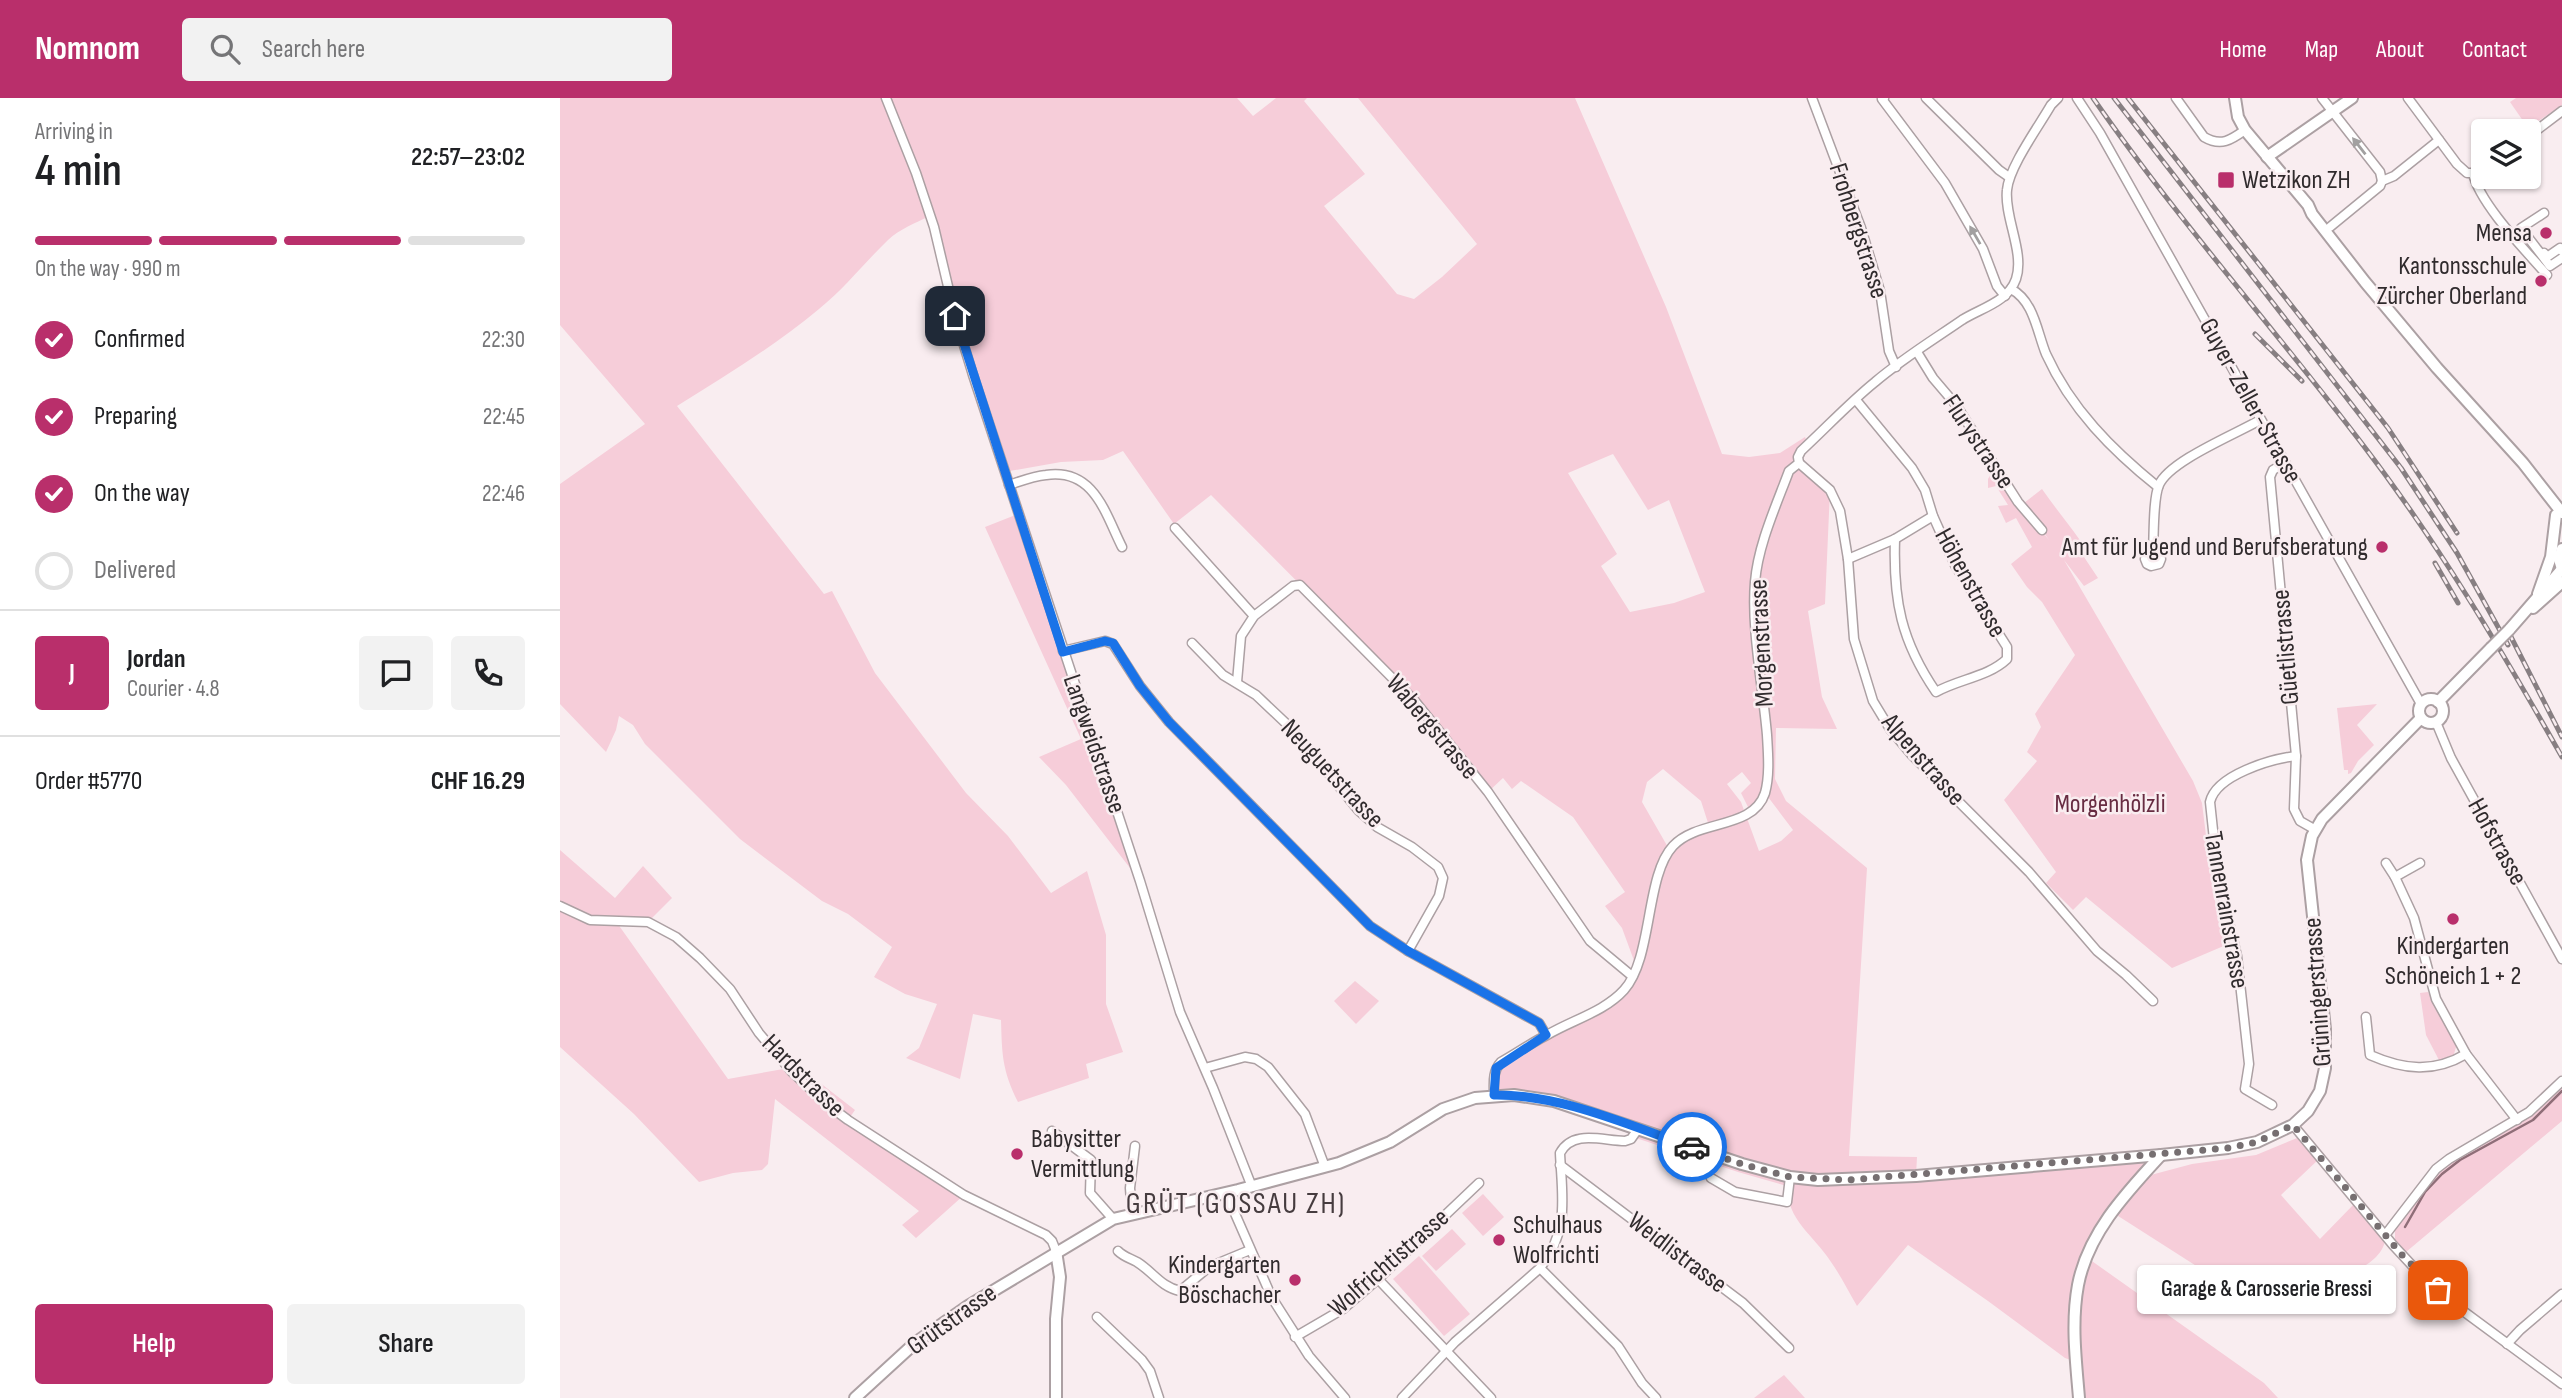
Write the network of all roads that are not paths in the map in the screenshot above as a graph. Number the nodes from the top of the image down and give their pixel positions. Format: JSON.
{"nodes":[{"id":1,"x":886,"y":98,"type":"edge"},
{"id":2,"x":1812,"y":98,"type":"edge"},
{"id":3,"x":1884,"y":98,"type":"edge"},
{"id":4,"x":1926,"y":98,"type":"edge"},
{"id":5,"x":2058,"y":98,"type":"edge"},
{"id":6,"x":2077,"y":98,"type":"edge"},
{"id":7,"x":2176,"y":98,"type":"edge"},
{"id":8,"x":2235,"y":98,"type":"edge"},
{"id":9,"x":2322,"y":98,"type":"edge"},
{"id":10,"x":2352,"y":98,"type":"edge"},
{"id":11,"x":2408,"y":98,"type":"edge"},
{"id":12,"x":2562,"y":111,"type":"edge"},
{"id":13,"x":2333,"y":113,"type":"junction"},
{"id":14,"x":2541,"y":126,"type":"edge"},
{"id":15,"x":2245,"y":130,"type":"junction"},
{"id":16,"x":2440,"y":140,"type":"junction"},
{"id":17,"x":2267,"y":158,"type":"junction"},
{"id":18,"x":2471,"y":172,"type":"edge"},
{"id":19,"x":2009,"y":177,"type":"junction"},
{"id":20,"x":2382,"y":181,"type":"junction"},
{"id":21,"x":2479,"y":189,"type":"edge"},
{"id":22,"x":2308,"y":205,"type":"junction"},
{"id":23,"x":2330,"y":227,"type":"junction"},
{"id":24,"x":2562,"y":251,"type":"edge"},
{"id":25,"x":2562,"y":258,"type":"edge"},
{"id":26,"x":2547,"y":275,"type":"dead end"},
{"id":27,"x":2008,"y":292,"type":"junction"},
{"id":28,"x":1917,"y":352,"type":"junction"},
{"id":29,"x":1896,"y":367,"type":"junction"},
{"id":30,"x":1856,"y":400,"type":"junction"},
{"id":31,"x":2260,"y":419,"type":"junction"},
{"id":32,"x":1799,"y":463,"type":"junction"},
{"id":33,"x":2285,"y":463,"type":"junction"},
{"id":34,"x":2523,"y":463,"type":"junction"},
{"id":35,"x":1009,"y":485,"type":"junction"},
{"id":36,"x":2158,"y":487,"type":"junction"},
{"id":37,"x":2559,"y":514,"type":"edge"},
{"id":38,"x":1933,"y":516,"type":"junction"},
{"id":39,"x":1175,"y":528,"type":"dead end"},
{"id":40,"x":2562,"y":528,"type":"edge"},
{"id":41,"x":2042,"y":530,"type":"dead end"},
{"id":42,"x":1895,"y":539,"type":"junction"},
{"id":43,"x":1122,"y":547,"type":"dead end"},
{"id":44,"x":2562,"y":549,"type":"edge"},
{"id":45,"x":2153,"y":551,"type":"dead end"},
{"id":46,"x":1847,"y":559,"type":"junction"},
{"id":47,"x":2562,"y":569,"type":"edge"},
{"id":48,"x":2562,"y":582,"type":"edge"},
{"id":49,"x":2562,"y":592,"type":"edge"},
{"id":50,"x":2540,"y":598,"type":"junction"},
{"id":51,"x":1254,"y":616,"type":"junction"},
{"id":52,"x":1192,"y":643,"type":"dead end"},
{"id":53,"x":1063,"y":652,"type":"junction"},
{"id":54,"x":1237,"y":682,"type":"junction"},
{"id":55,"x":2438,"y":702,"type":"junction"},
{"id":56,"x":2421,"y":704,"type":"junction"},
{"id":57,"x":2421,"y":718,"type":"junction"},
{"id":58,"x":2436,"y":722,"type":"junction"},
{"id":59,"x":2295,"y":756,"type":"junction"},
{"id":60,"x":2315,"y":829,"type":"junction"},
{"id":61,"x":2386,"y":863,"type":"dead end"},
{"id":62,"x":2420,"y":863,"type":"dead end"},
{"id":63,"x":2395,"y":877,"type":"junction"},
{"id":64,"x":560,"y":906,"type":"edge"},
{"id":65,"x":1408,"y":951,"type":"junction"},
{"id":66,"x":2562,"y":959,"type":"edge"},
{"id":67,"x":1632,"y":976,"type":"junction"},
{"id":68,"x":2153,"y":1001,"type":"dead end"},
{"id":69,"x":2366,"y":1017,"type":"dead end"},
{"id":70,"x":1546,"y":1035,"type":"junction"},
{"id":71,"x":2466,"y":1054,"type":"junction"},
{"id":72,"x":1205,"y":1068,"type":"junction"},
{"id":73,"x":2562,"y":1081,"type":"edge"},
{"id":74,"x":1494,"y":1095,"type":"junction"},
{"id":75,"x":2272,"y":1105,"type":"dead end"},
{"id":76,"x":2516,"y":1120,"type":"junction"},
{"id":77,"x":2293,"y":1125,"type":"junction"},
{"id":78,"x":1638,"y":1129,"type":"junction"},
{"id":79,"x":1052,"y":1131,"type":"dead end"},
{"id":80,"x":1135,"y":1146,"type":"dead end"},
{"id":81,"x":2161,"y":1155,"type":"junction"},
{"id":82,"x":1560,"y":1165,"type":"junction"},
{"id":83,"x":1325,"y":1167,"type":"junction"},
{"id":84,"x":1790,"y":1177,"type":"junction"},
{"id":85,"x":1711,"y":1178,"type":"dead end"},
{"id":86,"x":1479,"y":1183,"type":"dead end"},
{"id":87,"x":1252,"y":1187,"type":"junction"},
{"id":88,"x":1226,"y":1193,"type":"junction"},
{"id":89,"x":1132,"y":1213,"type":"junction"},
{"id":90,"x":1113,"y":1219,"type":"junction"},
{"id":91,"x":2386,"y":1234,"type":"junction"},
{"id":92,"x":1250,"y":1250,"type":"junction"},
{"id":93,"x":1056,"y":1251,"type":"junction"},
{"id":94,"x":1118,"y":1251,"type":"dead end"},
{"id":95,"x":1540,"y":1268,"type":"junction"},
{"id":96,"x":1378,"y":1279,"type":"junction"},
{"id":97,"x":2562,"y":1294,"type":"edge"},
{"id":98,"x":1097,"y":1317,"type":"dead end"},
{"id":99,"x":1295,"y":1337,"type":"junction"},
{"id":100,"x":2507,"y":1345,"type":"junction"},
{"id":101,"x":1788,"y":1348,"type":"dead end"},
{"id":102,"x":1447,"y":1352,"type":"junction"},
{"id":103,"x":2562,"y":1384,"type":"edge"},
{"id":104,"x":855,"y":1398,"type":"edge"},
{"id":105,"x":1056,"y":1398,"type":"edge"},
{"id":106,"x":1159,"y":1398,"type":"edge"},
{"id":107,"x":1345,"y":1398,"type":"edge"},
{"id":108,"x":1402,"y":1398,"type":"edge"},
{"id":109,"x":1491,"y":1398,"type":"edge"},
{"id":110,"x":1656,"y":1398,"type":"edge"},
{"id":111,"x":2079,"y":1398,"type":"edge"}],
"edges":[{"from":1,"to":35,"type":"street","name":"Langweidstrasse"},
{"from":2,"to":29,"type":"street","name":"Frohbergstrasse"},
{"from":27,"to":3,"type":"street","one_way":true},
{"from":4,"to":19,"type":"street"},
{"from":5,"to":19,"type":"street"},
{"from":6,"to":31,"type":"street","name":"Guyer-Zeller-Strasse"},
{"from":7,"to":15,"type":"street"},
{"from":8,"to":15,"type":"main road"},
{"from":9,"to":13,"type":"street"},
{"from":10,"to":13,"type":"main road"},
{"from":11,"to":16,"type":"street"},
{"from":12,"to":14,"type":"street"},
{"from":13,"to":17,"type":"main road"},
{"from":20,"to":13,"type":"street","one_way":true},
{"from":15,"to":17,"type":"main road"},
{"from":16,"to":18,"type":"street"},
{"from":16,"to":20,"type":"street"},
{"from":17,"to":22,"type":"main road"},
{"from":19,"to":27,"type":"street"},
{"from":20,"to":23,"type":"street"},
{"from":21,"to":26,"type":"street"},
{"from":22,"to":23,"type":"main road"},
{"from":22,"to":34,"type":"main road"},
{"from":23,"to":34,"type":"main road"},
{"from":24,"to":25,"type":"street"},
{"from":27,"to":28,"type":"street","name":"Morgenstrasse"},
{"from":27,"to":36,"type":"street"},
{"from":28,"to":29,"type":"street","name":"Morgenstrasse"},
{"from":28,"to":41,"type":"street","name":"Flurystrasse"},
{"from":29,"to":30,"type":"street","name":"Morgenstrasse"},
{"from":30,"to":32,"type":"street","name":"Morgenstrasse"},
{"from":30,"to":38,"type":"street","name":"Höhenstrasse"},
{"from":31,"to":33,"type":"street","name":"Guyer-Zeller-Strasse"},
{"from":31,"to":36,"type":"street"},
{"from":32,"to":46,"type":"street","name":"Alpenstrasse"},
{"from":32,"to":67,"type":"street","name":"Morgenstrasse"},
{"from":33,"to":56,"type":"street","name":"Guyer-Zeller-Strasse"},
{"from":33,"to":59,"type":"street","name":"Güetlistrasse"},
{"from":34,"to":37,"type":"main road"},
{"from":35,"to":43,"type":"street"},
{"from":35,"to":53,"type":"street","name":"Langweidstrasse"},
{"from":36,"to":45,"type":"street"},
{"from":37,"to":40,"type":"main road"},
{"from":37,"to":50,"type":"main road"},
{"from":38,"to":42,"type":"street","name":"Höhenstrasse"},
{"from":38,"to":42,"type":"street","name":"Höhenstrasse"},
{"from":39,"to":51,"type":"street"},
{"from":42,"to":46,"type":"street","name":"Höhenstrasse"},
{"from":44,"to":47,"type":"main road"},
{"from":46,"to":68,"type":"street","name":"Alpenstrasse"},
{"from":47,"to":50,"type":"main road"},
{"from":48,"to":50,"type":"main road"},
{"from":49,"to":50,"type":"main road"},
{"from":50,"to":55,"type":"main road","bridge":true},
{"from":51,"to":54,"type":"street","name":"Wabergstrasse"},
{"from":51,"to":67,"type":"street","name":"Wabergstrasse"},
{"from":52,"to":54,"type":"street","name":"Neuguetstrasse"},
{"from":53,"to":65,"type":"street"},
{"from":53,"to":72,"type":"street","name":"Langweidstrasse"},
{"from":54,"to":65,"type":"street","name":"Neuguetstrasse"},
{"from":55,"to":56,"type":"main road"},
{"from":55,"to":58,"type":"main road"},
{"from":56,"to":57,"type":"main road"},
{"from":57,"to":58,"type":"main road"},
{"from":57,"to":60,"type":"main road","name":"Grüningerstrasse"},
{"from":58,"to":66,"type":"street","name":"Hofstrasse"},
{"from":59,"to":60,"type":"street","name":"Güetlistrasse"},
{"from":59,"to":75,"type":"street","name":"Tannenrainstrasse"},
{"from":60,"to":77,"type":"main road","name":"Grüningerstrasse"},
{"from":61,"to":63,"type":"street"},
{"from":62,"to":63,"type":"street"},
{"from":63,"to":71,"type":"street"},
{"from":64,"to":93,"type":"street","name":"Hardstrasse"},
{"from":65,"to":70,"type":"street"},
{"from":67,"to":70,"type":"street","name":"Morgenstrasse"},
{"from":69,"to":71,"type":"street"},
{"from":70,"to":74,"type":"street","name":"Morgenstrasse"},
{"from":71,"to":76,"type":"street"},
{"from":72,"to":83,"type":"street"},
{"from":72,"to":87,"type":"street","name":"Langweidstrasse"},
{"from":73,"to":76,"type":"street"},
{"from":74,"to":78,"type":"main road","name":"Grüningerstrasse"},
{"from":74,"to":83,"type":"main road","name":"Grüningerstrasse"},
{"from":76,"to":91,"type":"street"},
{"from":77,"to":81,"type":"main road","name":"Grüningerstrasse"},
{"from":77,"to":91,"type":"street"},
{"from":78,"to":82,"type":"street"},
{"from":78,"to":84,"type":"main road","name":"Grüningerstrasse"},
{"from":79,"to":90,"type":"street"},
{"from":80,"to":89,"type":"street"},
{"from":81,"to":84,"type":"main road","name":"Grüningerstrasse"},
{"from":81,"to":111,"type":"main road"},
{"from":82,"to":95,"type":"street"},
{"from":82,"to":101,"type":"street","name":"Weidlistrasse"},
{"from":83,"to":87,"type":"main road","name":"Grüningerstrasse"},
{"from":84,"to":85,"type":"street"},
{"from":86,"to":96,"type":"street","name":"Wolfrichtistrasse"},
{"from":87,"to":88,"type":"main road","name":"Grüningerstrasse"},
{"from":88,"to":89,"type":"main road","name":"Grüningerstrasse"},
{"from":88,"to":92,"type":"street"},
{"from":89,"to":90,"type":"main road","name":"Grüningerstrasse"},
{"from":90,"to":93,"type":"main road","name":"Grüningerstrasse"},
{"from":91,"to":100,"type":"street"},
{"from":92,"to":94,"type":"street"},
{"from":92,"to":99,"type":"street"},
{"from":93,"to":104,"type":"main road","name":"Grütstrasse"},
{"from":93,"to":105,"type":"main road"},
{"from":95,"to":102,"type":"street"},
{"from":95,"to":110,"type":"street"},
{"from":96,"to":99,"type":"street","name":"Wolfrichtistrasse"},
{"from":96,"to":102,"type":"street"},
{"from":97,"to":100,"type":"street"},
{"from":98,"to":106,"type":"street"},
{"from":99,"to":107,"type":"street"},
{"from":100,"to":103,"type":"street"},
{"from":102,"to":108,"type":"street"},
{"from":102,"to":109,"type":"street"}]}
